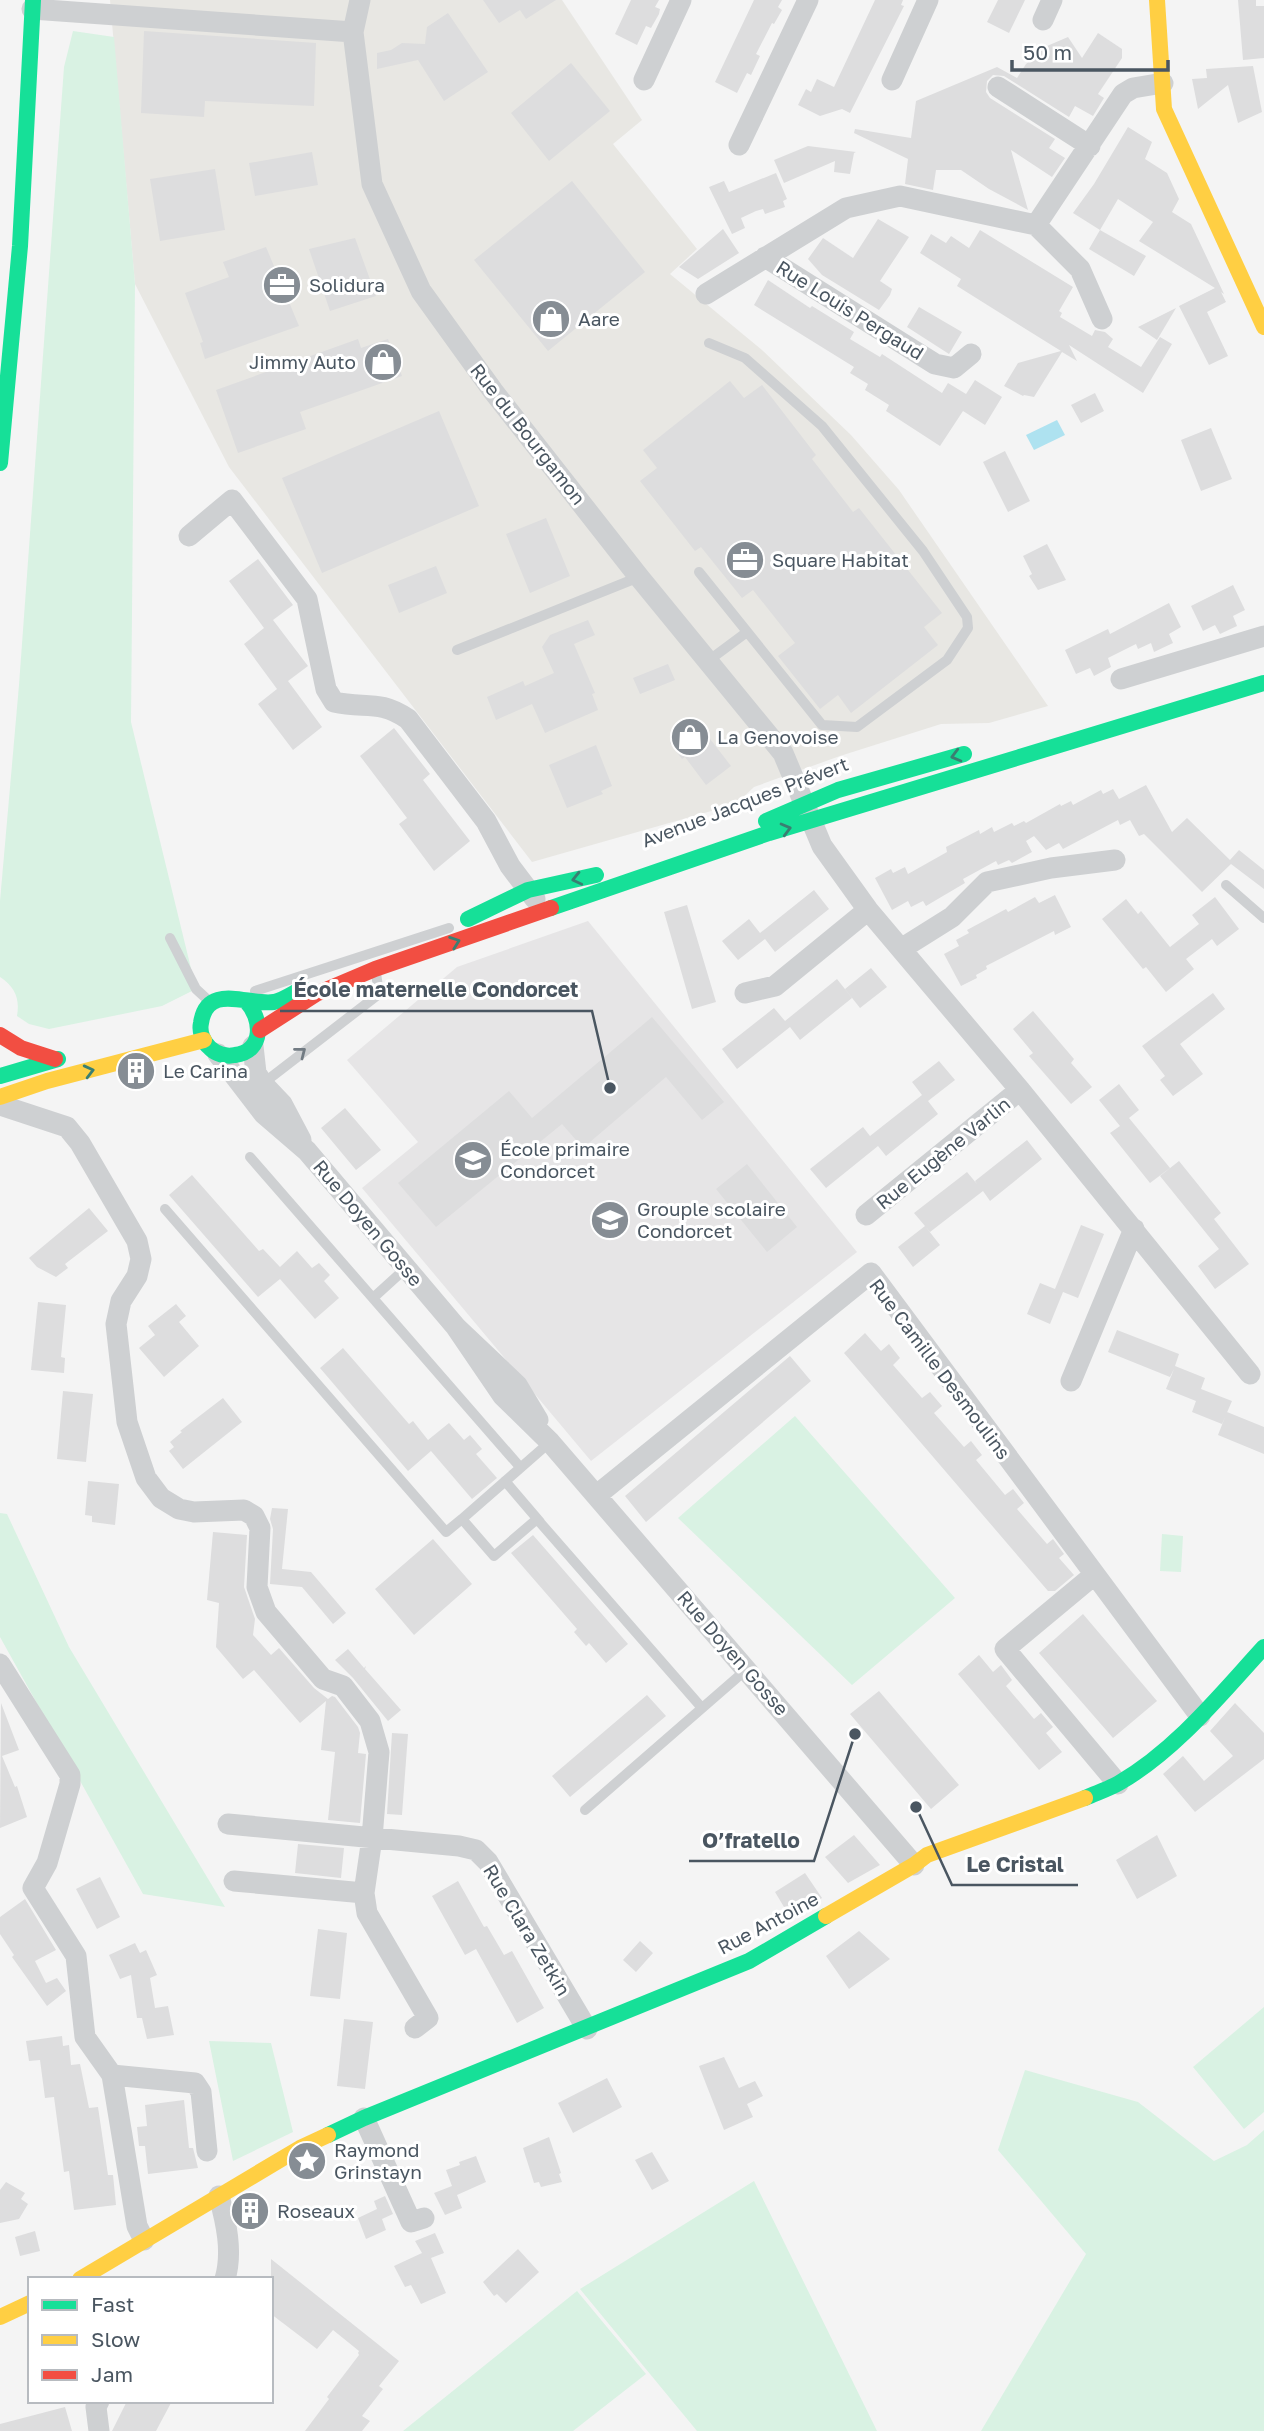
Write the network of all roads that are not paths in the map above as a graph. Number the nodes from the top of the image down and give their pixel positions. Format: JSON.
{"nodes":[{"id":1,"x":360,"y":0,"type":"edge"},
{"id":2,"x":681,"y":0,"type":"edge"},
{"id":3,"x":808,"y":0,"type":"edge"},
{"id":4,"x":928,"y":0,"type":"edge"},
{"id":5,"x":1052,"y":0,"type":"edge"},
{"id":6,"x":1157,"y":0,"type":"edge"},
{"id":7,"x":32,"y":4,"type":"edge"},
{"id":8,"x":1043,"y":20,"type":"dead end"},
{"id":9,"x":353,"y":32,"type":"junction"},
{"id":10,"x":644,"y":80,"type":"dead end"},
{"id":11,"x":892,"y":80,"type":"dead end"},
{"id":12,"x":1163,"y":83,"type":"junction"},
{"id":13,"x":998,"y":87,"type":"dead end"},
{"id":14,"x":738,"y":145,"type":"dead end"},
{"id":15,"x":1090,"y":146,"type":"junction"},
{"id":16,"x":1036,"y":225,"type":"junction"},
{"id":17,"x":765,"y":257,"type":"junction"},
{"id":18,"x":706,"y":294,"type":"dead end"},
{"id":19,"x":1102,"y":319,"type":"dead end"},
{"id":20,"x":1264,"y":327,"type":"edge"},
{"id":21,"x":709,"y":343,"type":"dead end"},
{"id":22,"x":971,"y":354,"type":"dead end"},
{"id":23,"x":1,"y":438,"type":"edge"},
{"id":24,"x":0,"y":463,"type":"edge"},
{"id":25,"x":189,"y":536,"type":"dead end"},
{"id":26,"x":699,"y":572,"type":"dead end"},
{"id":27,"x":639,"y":577,"type":"junction"},
{"id":28,"x":747,"y":632,"type":"junction"},
{"id":29,"x":1264,"y":636,"type":"edge"},
{"id":30,"x":457,"y":650,"type":"dead end"},
{"id":31,"x":708,"y":661,"type":"junction"},
{"id":32,"x":1121,"y":679,"type":"dead end"},
{"id":33,"x":1264,"y":683,"type":"edge"},
{"id":34,"x":1072,"y":740,"type":"junction"},
{"id":35,"x":803,"y":802,"type":"junction"},
{"id":36,"x":812,"y":822,"type":"junction"},
{"id":37,"x":1115,"y":860,"type":"dead end"},
{"id":38,"x":1226,"y":886,"type":"dead end"},
{"id":39,"x":528,"y":890,"type":"junction"},
{"id":40,"x":868,"y":910,"type":"junction"},
{"id":41,"x":543,"y":911,"type":"junction"},
{"id":42,"x":1264,"y":918,"type":"edge"},
{"id":43,"x":452,"y":927,"type":"junction"},
{"id":44,"x":170,"y":938,"type":"dead end"},
{"id":45,"x":901,"y":948,"type":"junction"},
{"id":46,"x":374,"y":965,"type":"junction"},
{"id":47,"x":745,"y":993,"type":"dead end"},
{"id":48,"x":242,"y":1000,"type":"junction"},
{"id":49,"x":211,"y":1003,"type":"junction"},
{"id":50,"x":201,"y":1018,"type":"junction"},
{"id":51,"x":0,"y":1035,"type":"edge"},
{"id":52,"x":256,"y":1038,"type":"junction"},
{"id":53,"x":211,"y":1047,"type":"junction"},
{"id":54,"x":111,"y":1048,"type":"dead end"},
{"id":55,"x":77,"y":1055,"type":"dead end"},
{"id":56,"x":55,"y":1059,"type":"junction"},
{"id":57,"x":0,"y":1076,"type":"edge"},
{"id":58,"x":47,"y":1082,"type":"junction"},
{"id":59,"x":255,"y":1089,"type":"junction"},
{"id":60,"x":1020,"y":1090,"type":"junction"},
{"id":61,"x":0,"y":1097,"type":"edge"},
{"id":62,"x":0,"y":1105,"type":"edge"},
{"id":63,"x":51,"y":1122,"type":"junction"},
{"id":64,"x":250,"y":1157,"type":"dead end"},
{"id":65,"x":165,"y":1209,"type":"dead end"},
{"id":66,"x":866,"y":1215,"type":"dead end"},
{"id":67,"x":1133,"y":1229,"type":"junction"},
{"id":68,"x":406,"y":1269,"type":"junction"},
{"id":69,"x":373,"y":1298,"type":"junction"},
{"id":70,"x":1250,"y":1374,"type":"dead end"},
{"id":71,"x":1071,"y":1381,"type":"dead end"},
{"id":72,"x":550,"y":1442,"type":"junction"},
{"id":73,"x":520,"y":1467,"type":"junction"},
{"id":74,"x":505,"y":1481,"type":"junction"},
{"id":75,"x":597,"y":1495,"type":"junction"},
{"id":76,"x":461,"y":1519,"type":"junction"},
{"id":77,"x":540,"y":1522,"type":"junction"},
{"id":78,"x":1094,"y":1575,"type":"junction"},
{"id":79,"x":1264,"y":1647,"type":"edge"},
{"id":80,"x":0,"y":1664,"type":"edge"},
{"id":81,"x":747,"y":1669,"type":"junction"},
{"id":82,"x":702,"y":1709,"type":"junction"},
{"id":83,"x":1200,"y":1716,"type":"junction"},
{"id":84,"x":1118,"y":1784,"type":"junction"},
{"id":85,"x":585,"y":1810,"type":"dead end"},
{"id":86,"x":228,"y":1824,"type":"dead end"},
{"id":87,"x":372,"y":1838,"type":"junction"},
{"id":88,"x":914,"y":1866,"type":"junction"},
{"id":89,"x":234,"y":1881,"type":"dead end"},
{"id":90,"x":364,"y":1893,"type":"junction"},
{"id":91,"x":415,"y":2028,"type":"dead end"},
{"id":92,"x":587,"y":2029,"type":"junction"},
{"id":93,"x":112,"y":2075,"type":"junction"},
{"id":94,"x":364,"y":2118,"type":"junction"},
{"id":95,"x":207,"y":2151,"type":"dead end"},
{"id":96,"x":219,"y":2196,"type":"junction"},
{"id":97,"x":424,"y":2218,"type":"dead end"},
{"id":98,"x":144,"y":2240,"type":"junction"},
{"id":99,"x":83,"y":2277,"type":"edge"},
{"id":100,"x":226,"y":2277,"type":"edge"},
{"id":101,"x":28,"y":2304,"type":"edge"},
{"id":102,"x":0,"y":2317,"type":"edge"},
{"id":103,"x":98,"y":2403,"type":"edge"},
{"id":104,"x":99,"y":2431,"type":"edge"}],
"edges":[{"from":1,"to":9,"type":"street","name":"Rue du Bourgamon"},
{"from":2,"to":10,"type":"street"},
{"from":3,"to":14,"type":"street"},
{"from":4,"to":11,"type":"street"},
{"from":5,"to":8,"type":"street"},
{"from":6,"to":12,"type":"main road"},
{"from":7,"to":9,"type":"street"},
{"from":7,"to":23,"type":"main road"},
{"from":9,"to":27,"type":"street","name":"Rue du Bourgamon"},
{"from":12,"to":15,"type":"street"},
{"from":12,"to":20,"type":"main road"},
{"from":13,"to":15,"type":"street"},
{"from":15,"to":16,"type":"street"},
{"from":16,"to":17,"type":"street"},
{"from":16,"to":19,"type":"street"},
{"from":17,"to":18,"type":"street"},
{"from":17,"to":22,"type":"street","name":"Rue Louis Pergaud"},
{"from":21,"to":28,"type":"lane"},
{"from":23,"to":24,"type":"main road"},
{"from":25,"to":39,"type":"street"},
{"from":26,"to":28,"type":"lane"},
{"from":27,"to":30,"type":"lane"},
{"from":27,"to":31,"type":"street","name":"Rue du Bourgamon"},
{"from":28,"to":31,"type":"lane"},
{"from":29,"to":32,"type":"street"},
{"from":31,"to":35,"type":"street","name":"Rue du Bourgamon"},
{"from":33,"to":34,"type":"main road","name":"Avenue Jacques Prévert"},
{"from":34,"to":35,"type":"main road","name":"Avenue Jacques Prévert","one_way":true},
{"from":34,"to":36,"type":"main road","name":"Avenue Jacques Prévert"},
{"from":35,"to":36,"type":"street","name":"Rue du Bourgamon"},
{"from":35,"to":39,"type":"main road","name":"Avenue Jacques Prévert","one_way":true},
{"from":36,"to":40,"type":"street","name":"Rue Eugène Varlin"},
{"from":41,"to":36,"type":"main road","name":"Avenue Jacques Prévert","one_way":true},
{"from":37,"to":45,"type":"street"},
{"from":38,"to":42,"type":"lane"},
{"from":39,"to":41,"type":"street"},
{"from":39,"to":43,"type":"main road","name":"Avenue Jacques Prévert"},
{"from":40,"to":45,"type":"street","name":"Rue Eugène Varlin"},
{"from":40,"to":47,"type":"street"},
{"from":46,"to":41,"type":"main road","name":"Avenue Jacques Prévert","one_way":true},
{"from":43,"to":46,"type":"main road","name":"Avenue Jacques Prévert"},
{"from":43,"to":48,"type":"lane"},
{"from":44,"to":49,"type":"lane"},
{"from":45,"to":60,"type":"street","name":"Rue Eugène Varlin"},
{"from":46,"to":48,"type":"main road","name":"Avenue Jacques Prévert"},
{"from":46,"to":52,"type":"main road","name":"Avenue Jacques Prévert"},
{"from":59,"to":46,"type":"lane","one_way":true},
{"from":48,"to":49,"type":"main road"},
{"from":48,"to":52,"type":"main road"},
{"from":49,"to":50,"type":"main road"},
{"from":50,"to":53,"type":"main road"},
{"from":50,"to":54,"type":"main road"},
{"from":51,"to":56,"type":"main road"},
{"from":52,"to":53,"type":"main road"},
{"from":52,"to":59,"type":"street","name":"Rue Doyen Gosse"},
{"from":58,"to":53,"type":"main road","one_way":true},
{"from":53,"to":59,"type":"street","name":"Rue Doyen Gosse"},
{"from":55,"to":56,"type":"main road"},
{"from":56,"to":57,"type":"main road"},
{"from":58,"to":61,"type":"main road"},
{"from":58,"to":63,"type":"street"},
{"from":59,"to":68,"type":"street","name":"Rue Doyen Gosse"},
{"from":60,"to":66,"type":"street","name":"Rue Eugène Varlin"},
{"from":60,"to":67,"type":"street","name":"Rue Eugène Varlin"},
{"from":62,"to":63,"type":"street"},
{"from":63,"to":87,"type":"street"},
{"from":64,"to":69,"type":"lane"},
{"from":65,"to":76,"type":"lane"},
{"from":67,"to":70,"type":"street","name":"Rue Eugène Varlin"},
{"from":67,"to":71,"type":"street"},
{"from":68,"to":69,"type":"lane"},
{"from":68,"to":72,"type":"street","name":"Rue Doyen Gosse"},
{"from":69,"to":73,"type":"lane"},
{"from":72,"to":73,"type":"lane"},
{"from":72,"to":75,"type":"street","name":"Rue Doyen Gosse"},
{"from":73,"to":74,"type":"lane"},
{"from":74,"to":76,"type":"lane"},
{"from":74,"to":77,"type":"lane"},
{"from":75,"to":78,"type":"street","name":"Rue Camille Desmoulins"},
{"from":75,"to":81,"type":"street","name":"Rue Doyen Gosse"},
{"from":76,"to":77,"type":"lane"},
{"from":77,"to":82,"type":"lane"},
{"from":78,"to":83,"type":"street","name":"Rue Camille Desmoulins"},
{"from":78,"to":84,"type":"street"},
{"from":79,"to":83,"type":"main road","name":"Rue Antoine"},
{"from":80,"to":93,"type":"street"},
{"from":81,"to":82,"type":"lane"},
{"from":81,"to":88,"type":"street","name":"Rue Doyen Gosse"},
{"from":82,"to":85,"type":"lane"},
{"from":83,"to":84,"type":"main road","name":"Rue Antoine"},
{"from":84,"to":88,"type":"main road","name":"Rue Antoine"},
{"from":86,"to":87,"type":"street","name":"Rue Clara Zetkin"},
{"from":87,"to":90,"type":"street"},
{"from":87,"to":92,"type":"street","name":"Rue Clara Zetkin"},
{"from":88,"to":92,"type":"main road","name":"Rue Antoine"},
{"from":89,"to":90,"type":"street"},
{"from":90,"to":91,"type":"street"},
{"from":92,"to":94,"type":"main road","name":"Rue Antoine"},
{"from":93,"to":95,"type":"street"},
{"from":93,"to":98,"type":"street"},
{"from":94,"to":96,"type":"main road","name":"Rue Antoine"},
{"from":94,"to":97,"type":"street"},
{"from":96,"to":98,"type":"main road","name":"Rue Antoine"},
{"from":96,"to":100,"type":"street"},
{"from":98,"to":99,"type":"main road","name":"Rue Antoine"},
{"from":101,"to":102,"type":"main road"},
{"from":103,"to":104,"type":"street"}]}
